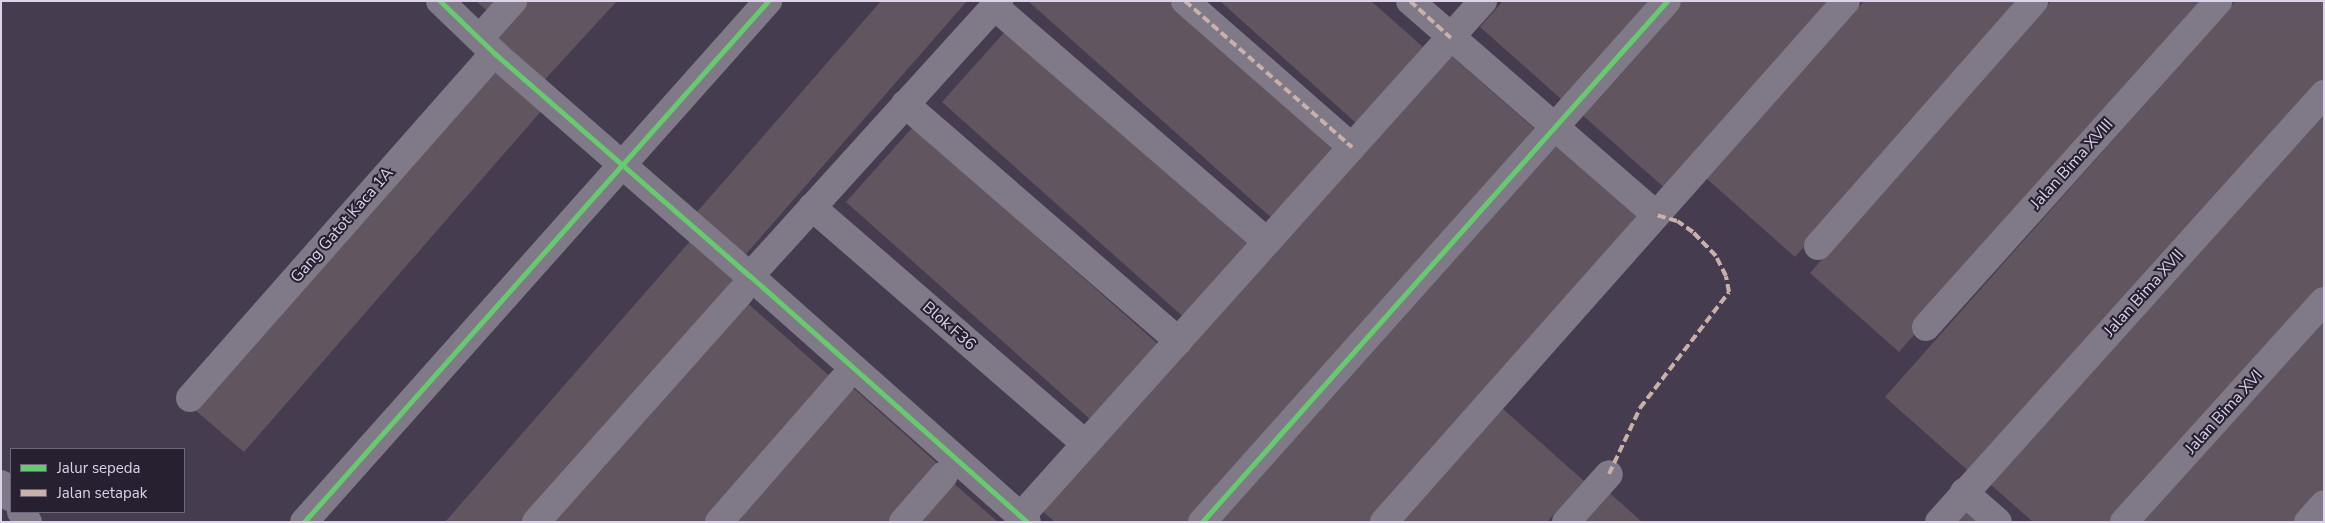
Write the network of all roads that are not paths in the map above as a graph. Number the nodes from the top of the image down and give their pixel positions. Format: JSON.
{"nodes":[{"id":1,"x":440,"y":1,"type":"edge"},
{"id":2,"x":513,"y":1,"type":"edge"},
{"id":3,"x":768,"y":1,"type":"edge"},
{"id":4,"x":1185,"y":1,"type":"edge"},
{"id":5,"x":1410,"y":1,"type":"edge"},
{"id":6,"x":1483,"y":1,"type":"edge"},
{"id":7,"x":1667,"y":1,"type":"edge"},
{"id":8,"x":1846,"y":1,"type":"edge"},
{"id":9,"x":2034,"y":1,"type":"edge"},
{"id":10,"x":2219,"y":1,"type":"edge"},
{"id":11,"x":996,"y":4,"type":"edge"},
{"id":12,"x":1451,"y":38,"type":"junction"},
{"id":13,"x":487,"y":46,"type":"junction"},
{"id":14,"x":2324,"y":94,"type":"edge"},
{"id":15,"x":906,"y":104,"type":"junction"},
{"id":16,"x":1556,"y":127,"type":"junction"},
{"id":17,"x":1352,"y":147,"type":"junction"},
{"id":18,"x":622,"y":166,"type":"junction"},
{"id":19,"x":812,"y":207,"type":"junction"},
{"id":20,"x":1656,"y":215,"type":"junction"},
{"id":21,"x":1267,"y":242,"type":"junction"},
{"id":22,"x":1818,"y":246,"type":"dead end"},
{"id":23,"x":745,"y":284,"type":"junction"},
{"id":24,"x":2324,"y":301,"type":"edge"},
{"id":25,"x":1926,"y":327,"type":"dead end"},
{"id":26,"x":1179,"y":341,"type":"junction"},
{"id":27,"x":841,"y":382,"type":"dead end"},
{"id":28,"x":190,"y":398,"type":"dead end"},
{"id":29,"x":1086,"y":444,"type":"junction"},
{"id":30,"x":1609,"y":474,"type":"dead end"},
{"id":31,"x":944,"y":475,"type":"dead end"},
{"id":32,"x":1,"y":484,"type":"edge"},
{"id":33,"x":1964,"y":492,"type":"junction"},
{"id":34,"x":10,"y":497,"type":"edge"},
{"id":35,"x":2324,"y":504,"type":"edge"},
{"id":36,"x":1024,"y":519,"type":"edge"},
{"id":37,"x":304,"y":522,"type":"edge"},
{"id":38,"x":536,"y":522,"type":"edge"},
{"id":39,"x":718,"y":522,"type":"edge"},
{"id":40,"x":903,"y":522,"type":"edge"},
{"id":41,"x":1202,"y":522,"type":"edge"},
{"id":42,"x":1384,"y":522,"type":"edge"},
{"id":43,"x":1566,"y":522,"type":"edge"},
{"id":44,"x":1939,"y":522,"type":"edge"},
{"id":45,"x":1998,"y":522,"type":"edge"},
{"id":46,"x":2124,"y":522,"type":"edge"},
{"id":47,"x":2308,"y":522,"type":"edge"}],
"edges":[{"from":1,"to":13,"type":"street"},
{"from":2,"to":13,"type":"street","name":"Gang Gatot Kaca 1A"},
{"from":3,"to":18,"type":"street"},
{"from":4,"to":17,"type":"street"},
{"from":5,"to":12,"type":"street"},
{"from":6,"to":12,"type":"street"},
{"from":7,"to":16,"type":"street"},
{"from":8,"to":20,"type":"street"},
{"from":9,"to":22,"type":"street"},
{"from":10,"to":25,"type":"street","name":"Jalan Bima XVIII"},
{"from":11,"to":15,"type":"street"},
{"from":11,"to":21,"type":"street"},
{"from":12,"to":16,"type":"street"},
{"from":12,"to":17,"type":"street"},
{"from":13,"to":18,"type":"street"},
{"from":13,"to":28,"type":"street","name":"Gang Gatot Kaca 1A"},
{"from":14,"to":33,"type":"street","name":"Jalan Bima XVII"},
{"from":15,"to":19,"type":"street"},
{"from":15,"to":26,"type":"street"},
{"from":16,"to":20,"type":"street"},
{"from":16,"to":41,"type":"street"},
{"from":17,"to":21,"type":"street"},
{"from":18,"to":23,"type":"street"},
{"from":18,"to":37,"type":"street"},
{"from":19,"to":23,"type":"street"},
{"from":19,"to":29,"type":"street","name":"Blok F36"},
{"from":20,"to":42,"type":"street"},
{"from":21,"to":26,"type":"street"},
{"from":23,"to":36,"type":"street"},
{"from":23,"to":38,"type":"street"},
{"from":24,"to":46,"type":"street","name":"Jalan Bima XVI"},
{"from":26,"to":29,"type":"street"},
{"from":27,"to":39,"type":"street"},
{"from":29,"to":36,"type":"street"},
{"from":30,"to":43,"type":"street"},
{"from":31,"to":40,"type":"street"},
{"from":32,"to":34,"type":"street"},
{"from":33,"to":44,"type":"street","name":"Jalan Bima XVII"},
{"from":33,"to":45,"type":"street"},
{"from":35,"to":47,"type":"street"}]}
